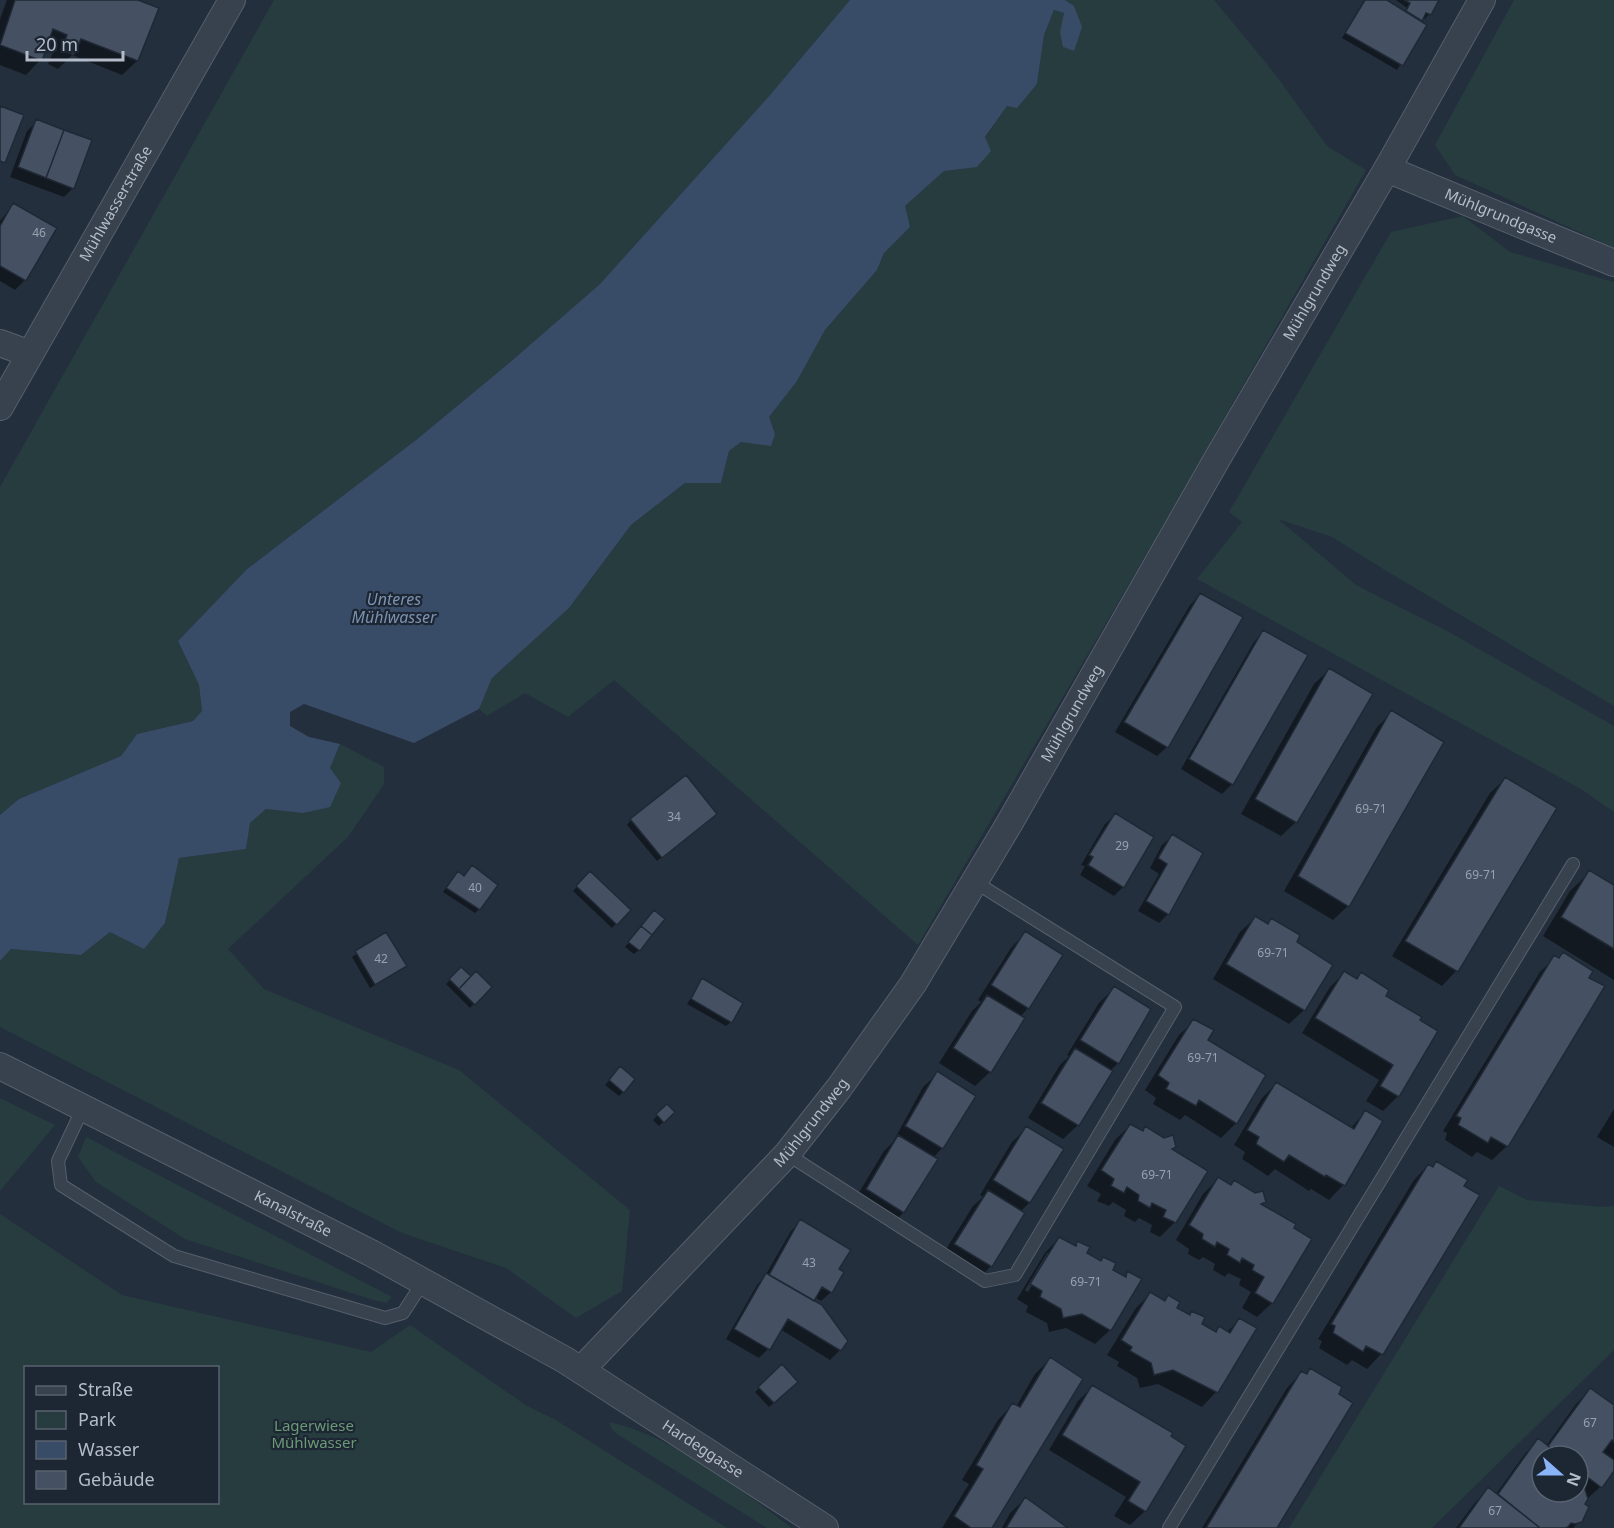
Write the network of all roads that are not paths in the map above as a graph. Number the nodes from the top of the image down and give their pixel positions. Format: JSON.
{"nodes":[{"id":1,"x":232,"y":0,"type":"edge"},
{"id":2,"x":1482,"y":0,"type":"edge"},
{"id":3,"x":1387,"y":169,"type":"junction"},
{"id":4,"x":1614,"y":263,"type":"edge"},
{"id":5,"x":0,"y":343,"type":"edge"},
{"id":6,"x":30,"y":354,"type":"junction"},
{"id":7,"x":0,"y":407,"type":"edge"},
{"id":8,"x":1573,"y":864,"type":"dead end"},
{"id":9,"x":975,"y":882,"type":"junction"},
{"id":10,"x":0,"y":1066,"type":"edge"},
{"id":11,"x":84,"y":1108,"type":"junction"},
{"id":12,"x":787,"y":1154,"type":"junction"},
{"id":13,"x":423,"y":1282,"type":"junction"},
{"id":14,"x":581,"y":1370,"type":"junction"},
{"id":15,"x":825,"y":1528,"type":"edge"},
{"id":16,"x":1169,"y":1528,"type":"edge"}],
"edges":[{"from":1,"to":6,"type":"street","name":"Mühlwasserstraße"},
{"from":2,"to":3,"type":"street","name":"Mühlgrundweg"},
{"from":3,"to":4,"type":"street","name":"Mühlgrundgasse"},
{"from":3,"to":9,"type":"street","name":"Mühlgrundweg"},
{"from":5,"to":6,"type":"street"},
{"from":6,"to":7,"type":"street","name":"Mühlwasserstraße"},
{"from":8,"to":16,"type":"lane"},
{"from":9,"to":12,"type":"street","name":"Mühlgrundweg"},
{"from":9,"to":12,"type":"lane"},
{"from":10,"to":11,"type":"street","name":"Kanalstraße"},
{"from":11,"to":13,"type":"street","name":"Kanalstraße"},
{"from":11,"to":13,"type":"lane"},
{"from":12,"to":14,"type":"street","name":"Mühlgrundweg"},
{"from":13,"to":14,"type":"street","name":"Kanalstraße"},
{"from":14,"to":15,"type":"street","name":"Hardeggasse"}]}
